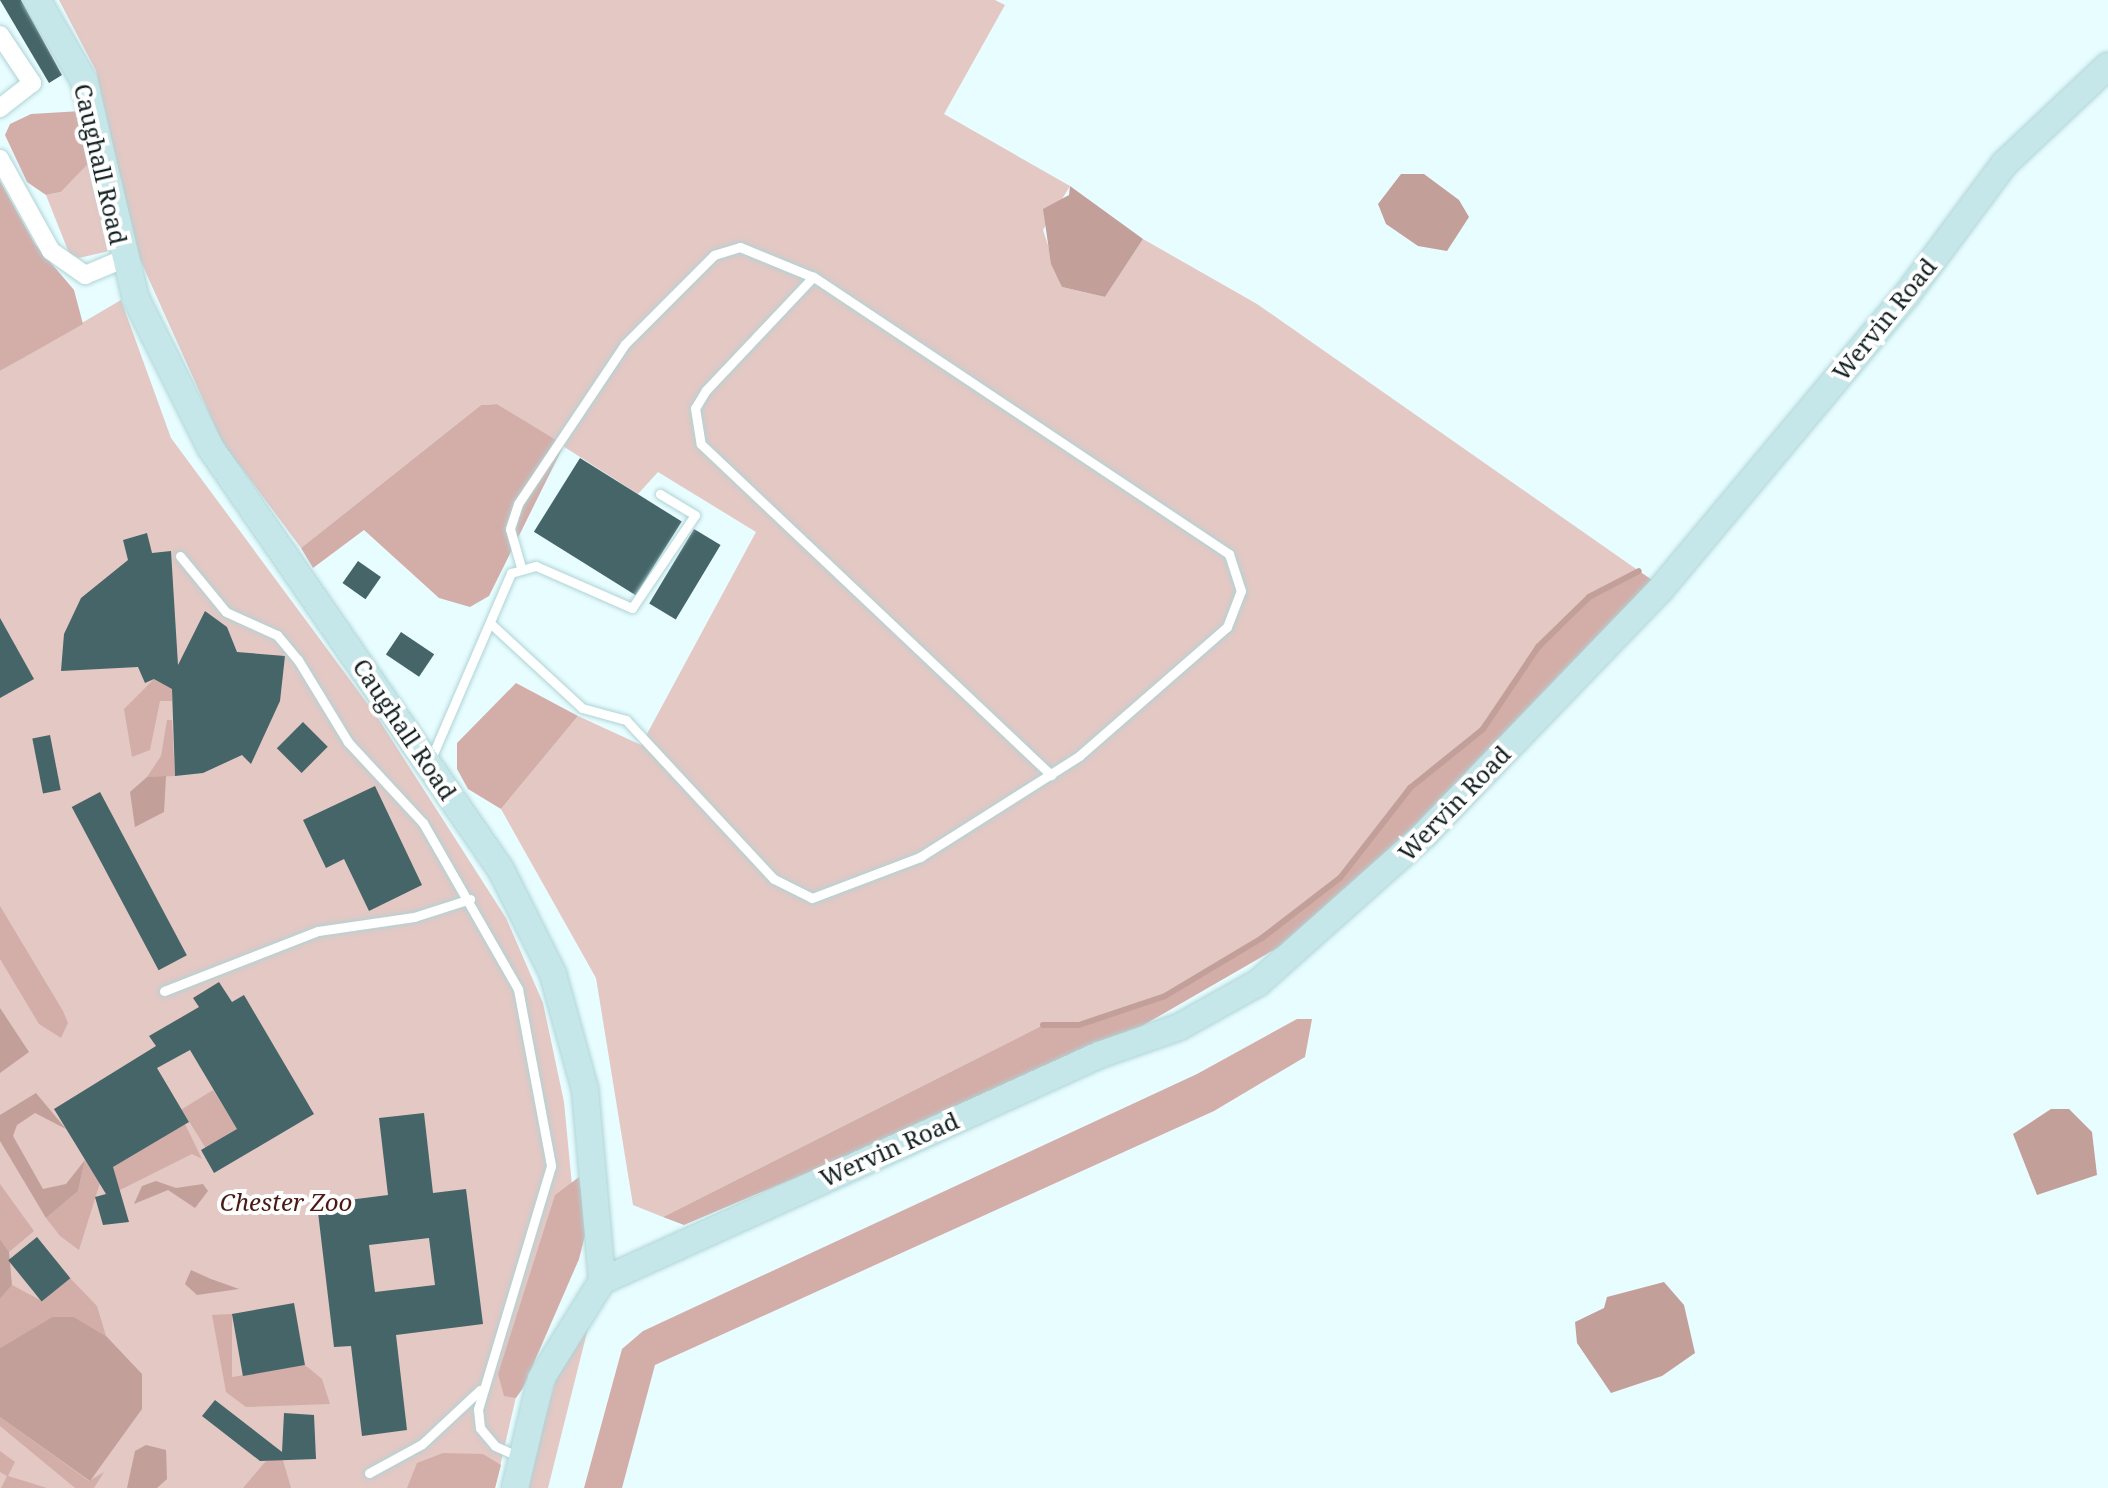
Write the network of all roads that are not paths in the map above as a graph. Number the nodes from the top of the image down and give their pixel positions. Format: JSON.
{"nodes":[{"id":1,"x":37,"y":0,"type":"edge"},
{"id":2,"x":0,"y":35,"type":"edge"},
{"id":3,"x":2108,"y":66,"type":"edge"},
{"id":4,"x":0,"y":108,"type":"edge"},
{"id":5,"x":0,"y":159,"type":"edge"},
{"id":6,"x":123,"y":259,"type":"junction"},
{"id":7,"x":813,"y":277,"type":"junction"},
{"id":8,"x":660,"y":494,"type":"dead end"},
{"id":9,"x":180,"y":556,"type":"dead end"},
{"id":10,"x":520,"y":565,"type":"junction"},
{"id":11,"x":490,"y":623,"type":"junction"},
{"id":12,"x":429,"y":764,"type":"junction"},
{"id":13,"x":1051,"y":775,"type":"junction"},
{"id":14,"x":470,"y":899,"type":"junction"},
{"id":15,"x":164,"y":991,"type":"dead end"},
{"id":16,"x":602,"y":1281,"type":"junction"},
{"id":17,"x":482,"y":1387,"type":"junction"},
{"id":18,"x":523,"y":1458,"type":"junction"},
{"id":19,"x":369,"y":1473,"type":"dead end"},
{"id":20,"x":515,"y":1488,"type":"edge"}],
"edges":[{"from":1,"to":6,"type":"street","name":"Caughall Road"},
{"from":2,"to":4,"type":"street"},
{"from":3,"to":16,"type":"street","name":"Wervin Road"},
{"from":5,"to":6,"type":"street"},
{"from":6,"to":12,"type":"street","name":"Caughall Road"},
{"from":7,"to":10,"type":"lane"},
{"from":7,"to":13,"type":"lane"},
{"from":7,"to":13,"type":"lane"},
{"from":8,"to":10,"type":"lane"},
{"from":9,"to":14,"type":"lane"},
{"from":10,"to":11,"type":"lane"},
{"from":11,"to":12,"type":"lane"},
{"from":11,"to":13,"type":"lane"},
{"from":12,"to":16,"type":"street","name":"Caughall Road"},
{"from":14,"to":15,"type":"lane"},
{"from":14,"to":17,"type":"lane"},
{"from":16,"to":18,"type":"street"},
{"from":17,"to":18,"type":"lane"},
{"from":17,"to":19,"type":"lane"},
{"from":18,"to":20,"type":"street"}]}
